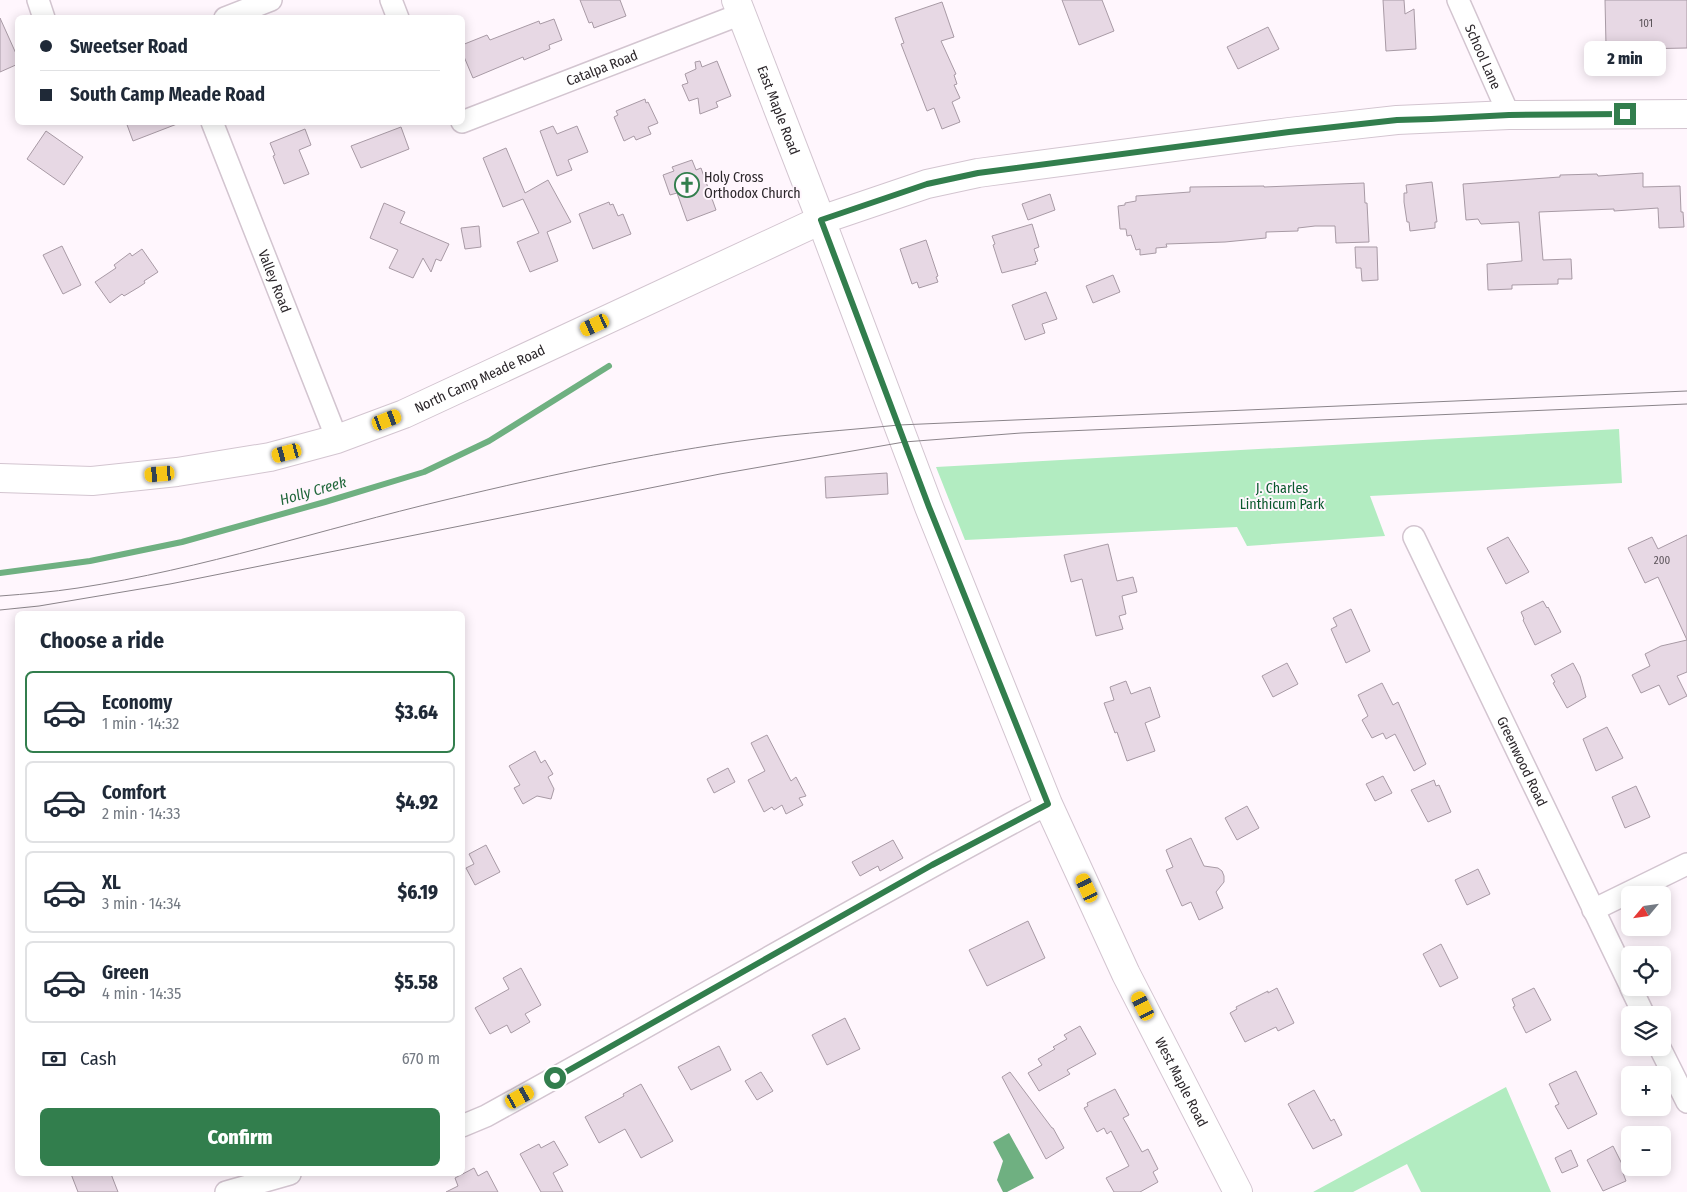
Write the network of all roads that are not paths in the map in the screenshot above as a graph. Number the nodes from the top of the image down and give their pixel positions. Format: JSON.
{"nodes":[{"id":1,"x":38,"y":0,"type":"edge"},
{"id":2,"x":271,"y":0,"type":"edge"},
{"id":3,"x":391,"y":0,"type":"edge"},
{"id":4,"x":1458,"y":0,"type":"edge"},
{"id":5,"x":738,"y":7,"type":"edge"},
{"id":6,"x":43,"y":15,"type":"edge"},
{"id":7,"x":233,"y":15,"type":"edge"},
{"id":8,"x":397,"y":15,"type":"edge"},
{"id":9,"x":1687,"y":114,"type":"edge"},
{"id":10,"x":1509,"y":115,"type":"junction"},
{"id":11,"x":465,"y":121,"type":"edge"},
{"id":12,"x":213,"y":125,"type":"edge"},
{"id":13,"x":821,"y":220,"type":"junction"},
{"id":14,"x":337,"y":439,"type":"junction"},
{"id":15,"x":0,"y":478,"type":"edge"},
{"id":16,"x":1414,"y":537,"type":"dead end"},
{"id":17,"x":1048,"y":804,"type":"junction"},
{"id":18,"x":1687,"y":864,"type":"edge"},
{"id":19,"x":1593,"y":910,"type":"junction"},
{"id":20,"x":1621,"y":968,"type":"edge"},
{"id":21,"x":1664,"y":1056,"type":"edge"},
{"id":22,"x":1687,"y":1102,"type":"edge"},
{"id":23,"x":465,"y":1125,"type":"edge"},
{"id":24,"x":283,"y":1176,"type":"edge"},
{"id":25,"x":226,"y":1192,"type":"edge"},
{"id":26,"x":1238,"y":1192,"type":"edge"}],
"edges":[{"from":1,"to":6,"type":"street"},
{"from":2,"to":7,"type":"street"},
{"from":3,"to":8,"type":"street"},
{"from":4,"to":10,"type":"street","name":"School Lane"},
{"from":5,"to":11,"type":"street","name":"Catalpa Road"},
{"from":5,"to":13,"type":"main road","name":"East Maple Road"},
{"from":9,"to":10,"type":"main road","name":"North Camp Meade Road"},
{"from":10,"to":13,"type":"main road","name":"North Camp Meade Road"},
{"from":12,"to":14,"type":"street","name":"Valley Road"},
{"from":13,"to":14,"type":"main road","name":"North Camp Meade Road"},
{"from":13,"to":17,"type":"main road","name":"West Maple Road"},
{"from":14,"to":15,"type":"main road","name":"North Camp Meade Road"},
{"from":16,"to":19,"type":"street","name":"Greenwood Road"},
{"from":17,"to":23,"type":"street"},
{"from":17,"to":26,"type":"main road","name":"West Maple Road"},
{"from":18,"to":19,"type":"street"},
{"from":19,"to":20,"type":"street","name":"Greenwood Road"},
{"from":21,"to":22,"type":"street"},
{"from":24,"to":25,"type":"street"}]}
